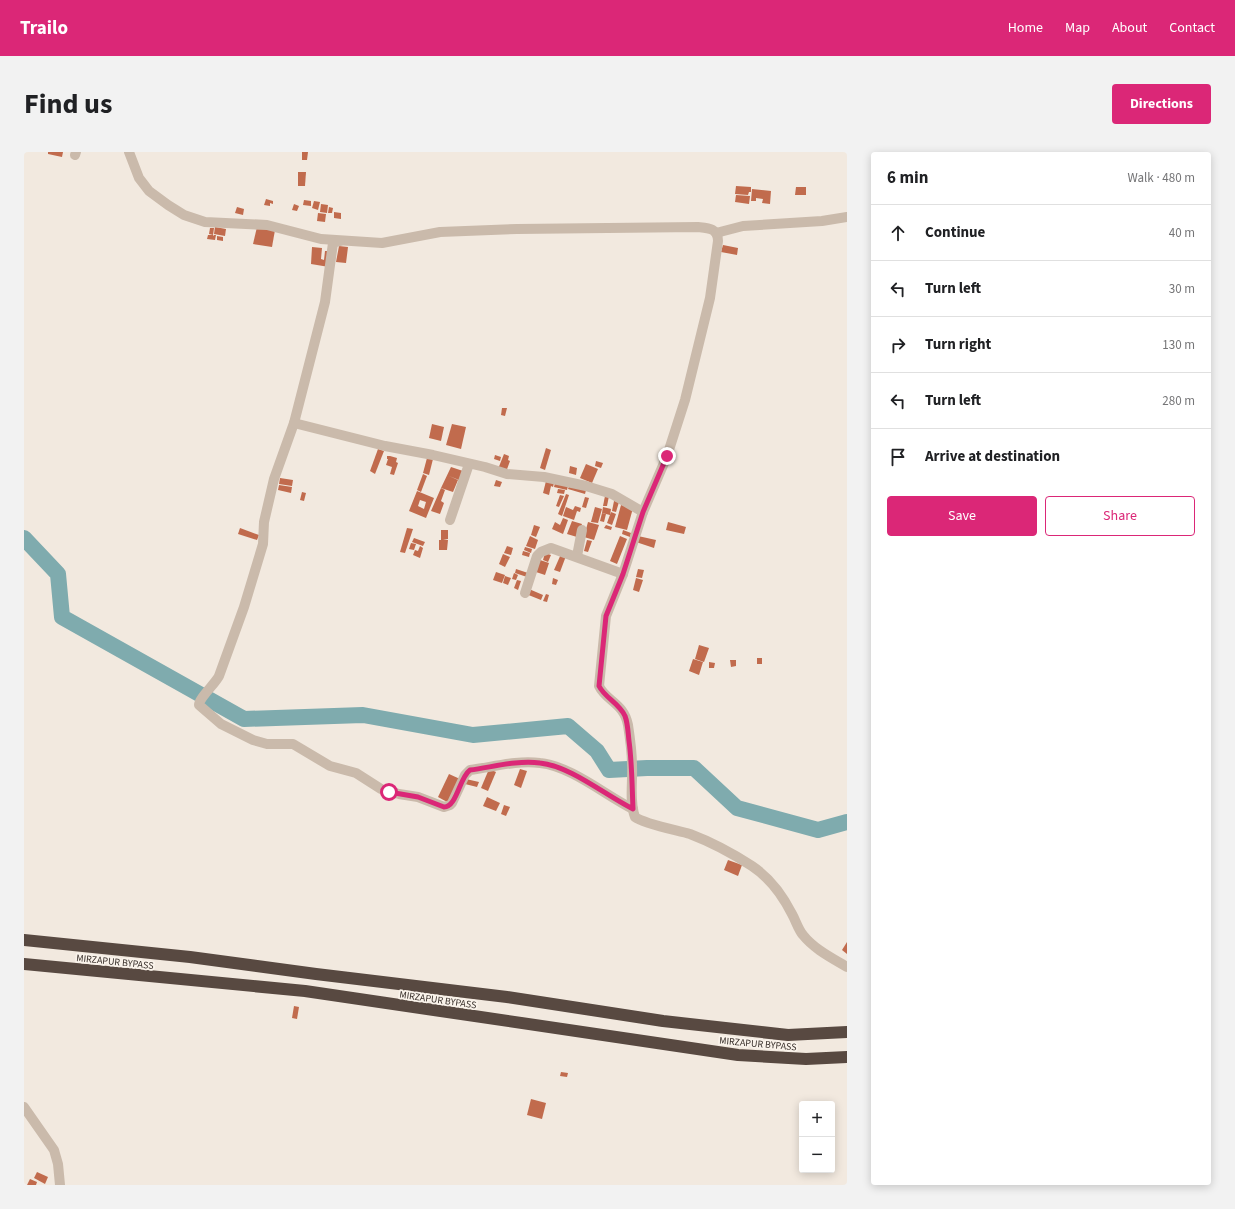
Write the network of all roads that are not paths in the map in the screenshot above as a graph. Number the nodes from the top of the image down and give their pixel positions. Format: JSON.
{"nodes":[{"id":1,"x":128,"y":152,"type":"edge"},
{"id":2,"x":847,"y":217,"type":"edge"},
{"id":3,"x":716,"y":233,"type":"junction"},
{"id":4,"x":340,"y":241,"type":"junction"},
{"id":5,"x":294,"y":423,"type":"junction"},
{"id":6,"x":469,"y":464,"type":"junction"},
{"id":7,"x":643,"y":512,"type":"junction"},
{"id":8,"x":450,"y":520,"type":"dead end"},
{"id":9,"x":582,"y":530,"type":"dead end"},
{"id":10,"x":576,"y":556,"type":"junction"},
{"id":11,"x":623,"y":574,"type":"junction"},
{"id":12,"x":525,"y":593,"type":"dead end"},
{"id":13,"x":633,"y":809,"type":"junction"},
{"id":14,"x":24,"y":940,"type":"edge"},
{"id":15,"x":24,"y":964,"type":"edge"},
{"id":16,"x":847,"y":968,"type":"edge"},
{"id":17,"x":847,"y":1032,"type":"edge"},
{"id":18,"x":847,"y":1056,"type":"edge"},
{"id":19,"x":24,"y":1107,"type":"edge"},
{"id":20,"x":60,"y":1185,"type":"edge"}],
"edges":[{"from":1,"to":4,"type":"street"},
{"from":2,"to":3,"type":"street"},
{"from":3,"to":4,"type":"street"},
{"from":3,"to":7,"type":"street"},
{"from":4,"to":5,"type":"street"},
{"from":5,"to":6,"type":"street"},
{"from":5,"to":13,"type":"street"},
{"from":6,"to":7,"type":"street"},
{"from":6,"to":8,"type":"street"},
{"from":7,"to":11,"type":"street"},
{"from":9,"to":10,"type":"street"},
{"from":10,"to":11,"type":"street"},
{"from":10,"to":12,"type":"street"},
{"from":11,"to":13,"type":"street"},
{"from":13,"to":16,"type":"street"},
{"from":14,"to":17,"type":"highway"},
{"from":15,"to":18,"type":"highway","name":"MIRZAPUR BYPASS"},
{"from":19,"to":20,"type":"street"}]}
